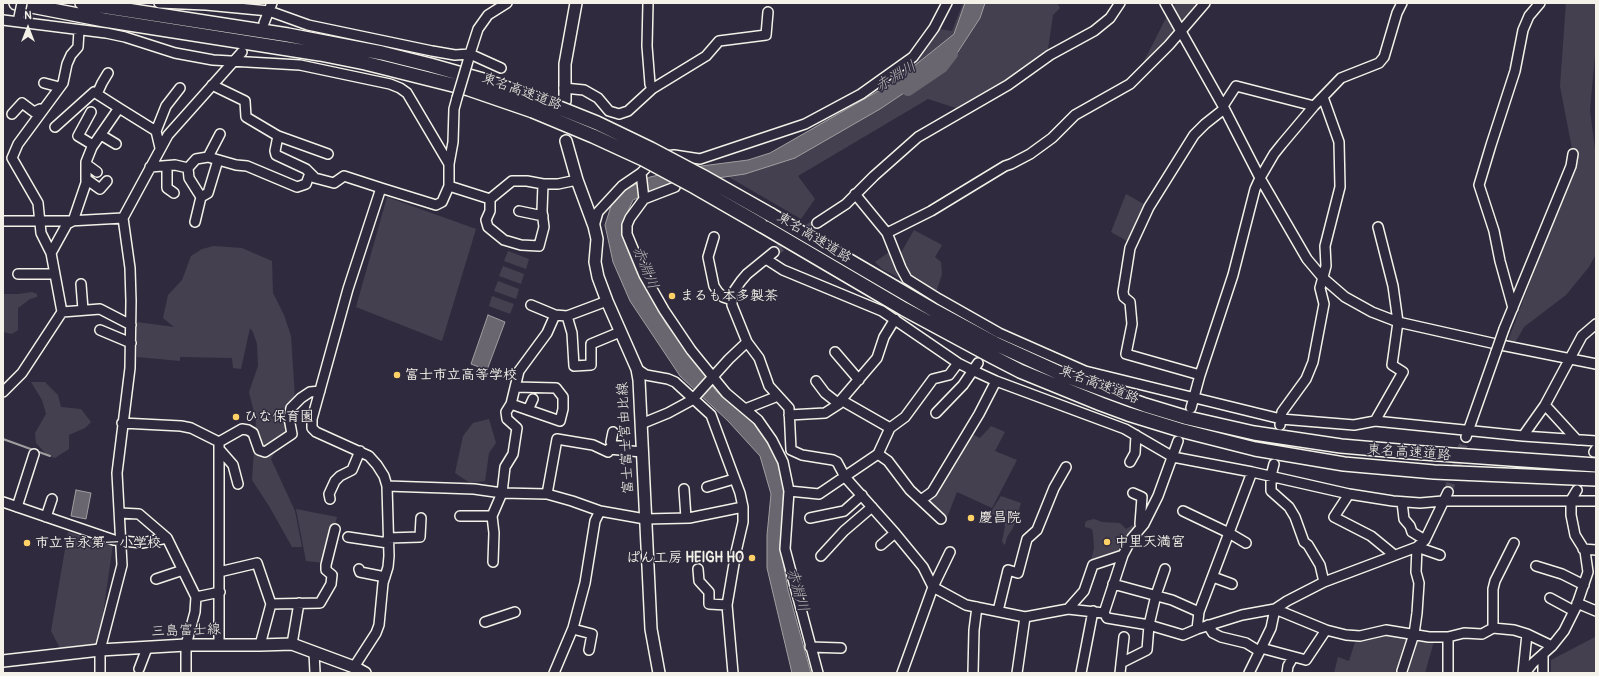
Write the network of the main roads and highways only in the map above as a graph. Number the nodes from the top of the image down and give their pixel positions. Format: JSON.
{"nodes":[{"id":1,"x":16,"y":3,"type":"edge"},
{"id":2,"x":82,"y":3,"type":"edge"},
{"id":3,"x":576,"y":3,"type":"edge"},
{"id":4,"x":565,"y":102,"type":"tunnel mouth"},
{"id":5,"x":535,"y":105,"type":"junction"},
{"id":6,"x":566,"y":142,"type":"tunnel mouth"},
{"id":7,"x":1595,"y":455,"type":"edge"},
{"id":8,"x":1596,"y":479,"type":"edge"},
{"id":9,"x":3,"y":661,"type":"edge"},
{"id":10,"x":364,"y":673,"type":"edge"},
{"id":11,"x":659,"y":673,"type":"edge"}],
"edges":[{"from":1,"to":5,"type":"highway","name":"東名高速道路"},
{"from":2,"to":5,"type":"highway","name":"東名高速道路"},
{"from":3,"to":4,"type":"main road"},
{"from":5,"to":7,"type":"highway","name":"東名高速道路","bridge":true},
{"from":5,"to":8,"type":"highway","name":"東名高速道路","bridge":true},
{"from":6,"to":11,"type":"main road","name":"富士富士宮由比線"},
{"from":9,"to":10,"type":"main road","name":"三島富士線"}]}
